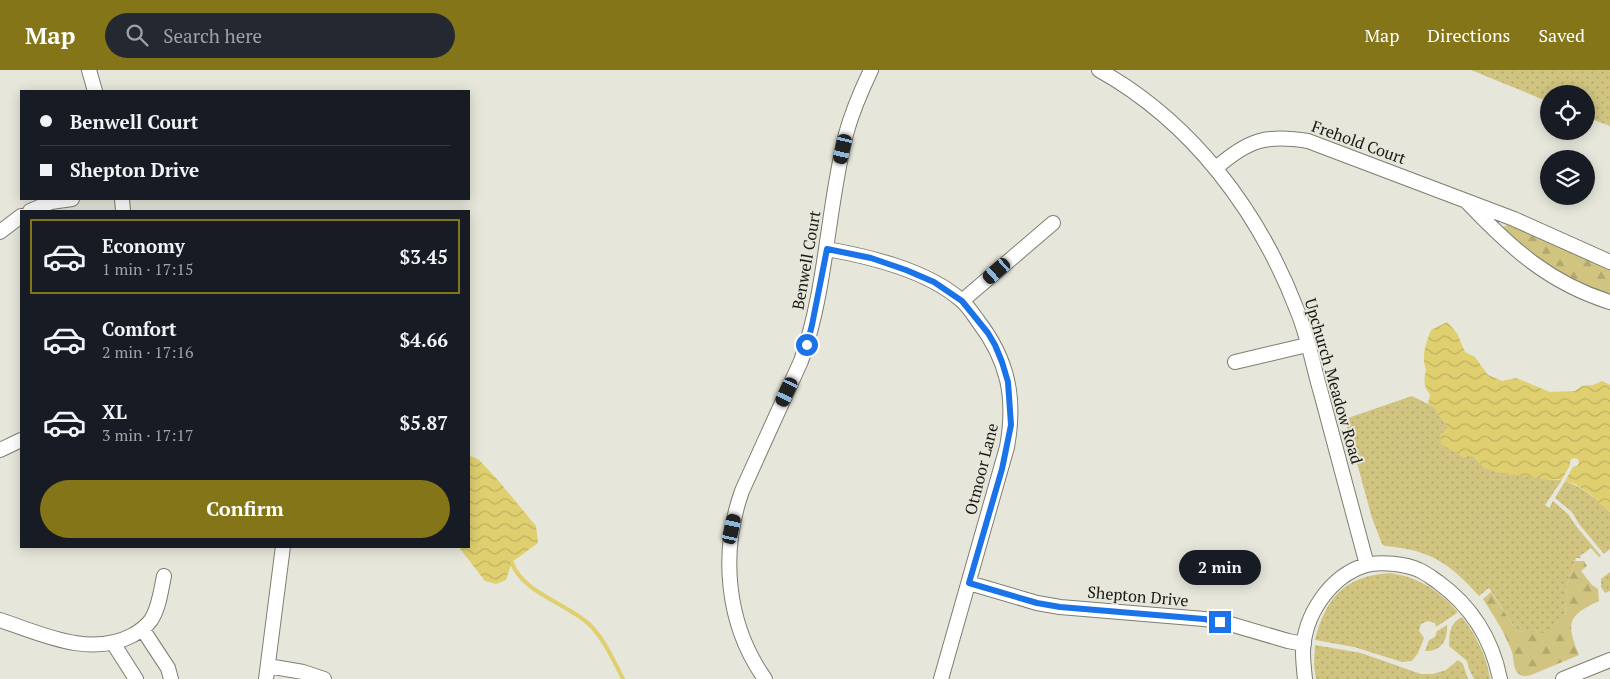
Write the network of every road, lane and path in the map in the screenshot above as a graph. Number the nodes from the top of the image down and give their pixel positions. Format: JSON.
{"nodes":[{"id":1,"x":89,"y":70,"type":"edge"},
{"id":2,"x":871,"y":70,"type":"edge"},
{"id":3,"x":1099,"y":70,"type":"edge"},
{"id":4,"x":95,"y":90,"type":"edge"},
{"id":5,"x":1216,"y":168,"type":"junction"},
{"id":6,"x":65,"y":200,"type":"edge"},
{"id":7,"x":1466,"y":201,"type":"junction"},
{"id":8,"x":32,"y":210,"type":"edge"},
{"id":9,"x":20,"y":217,"type":"edge"},
{"id":10,"x":1053,"y":223,"type":"dead end"},
{"id":11,"x":0,"y":232,"type":"edge"},
{"id":12,"x":827,"y":249,"type":"junction"},
{"id":13,"x":1610,"y":262,"type":"edge"},
{"id":14,"x":962,"y":301,"type":"junction"},
{"id":15,"x":1610,"y":302,"type":"edge"},
{"id":16,"x":1307,"y":345,"type":"junction"},
{"id":17,"x":1234,"y":362,"type":"dead end"},
{"id":18,"x":20,"y":440,"type":"edge"},
{"id":19,"x":0,"y":450,"type":"edge"},
{"id":20,"x":283,"y":548,"type":"edge"},
{"id":21,"x":1367,"y":565,"type":"junction"},
{"id":22,"x":164,"y":576,"type":"dead end"},
{"id":23,"x":969,"y":583,"type":"junction"},
{"id":24,"x":0,"y":620,"type":"edge"},
{"id":25,"x":143,"y":630,"type":"junction"},
{"id":26,"x":113,"y":643,"type":"junction"},
{"id":27,"x":1304,"y":644,"type":"junction"},
{"id":28,"x":1610,"y":660,"type":"edge"},
{"id":29,"x":267,"y":673,"type":"edge"},
{"id":30,"x":136,"y":679,"type":"edge"},
{"id":31,"x":171,"y":679,"type":"edge"},
{"id":32,"x":324,"y":679,"type":"edge"},
{"id":33,"x":765,"y":679,"type":"edge"},
{"id":34,"x":941,"y":679,"type":"edge"},
{"id":35,"x":1305,"y":679,"type":"edge"},
{"id":36,"x":1500,"y":679,"type":"edge"},
{"id":37,"x":1564,"y":679,"type":"edge"}],
"edges":[{"from":1,"to":4,"type":"street"},
{"from":2,"to":12,"type":"street","name":"Benwell Court"},
{"from":3,"to":5,"type":"street","name":"Upchurch Meadow Road"},
{"from":5,"to":7,"type":"street","name":"Frehold Court"},
{"from":5,"to":16,"type":"street","name":"Upchurch Meadow Road"},
{"from":6,"to":8,"type":"street"},
{"from":7,"to":13,"type":"street","name":"Frehold Court"},
{"from":7,"to":15,"type":"street","name":"Frehold Court"},
{"from":9,"to":11,"type":"street"},
{"from":10,"to":14,"type":"street"},
{"from":12,"to":14,"type":"street","name":"Otmoor Lane"},
{"from":12,"to":33,"type":"street","name":"Benwell Court"},
{"from":14,"to":23,"type":"street","name":"Otmoor Lane"},
{"from":16,"to":17,"type":"street"},
{"from":16,"to":21,"type":"street","name":"Upchurch Meadow Road"},
{"from":18,"to":19,"type":"street"},
{"from":20,"to":29,"type":"street"},
{"from":21,"to":27,"type":"street"},
{"from":21,"to":36,"type":"street"},
{"from":22,"to":25,"type":"street"},
{"from":23,"to":27,"type":"street","name":"Shepton Drive"},
{"from":23,"to":34,"type":"street","name":"Otmoor Lane"},
{"from":24,"to":26,"type":"street"},
{"from":25,"to":26,"type":"street"},
{"from":25,"to":31,"type":"street"},
{"from":26,"to":30,"type":"street"},
{"from":27,"to":35,"type":"street"},
{"from":28,"to":37,"type":"street"},
{"from":29,"to":32,"type":"street"}]}
